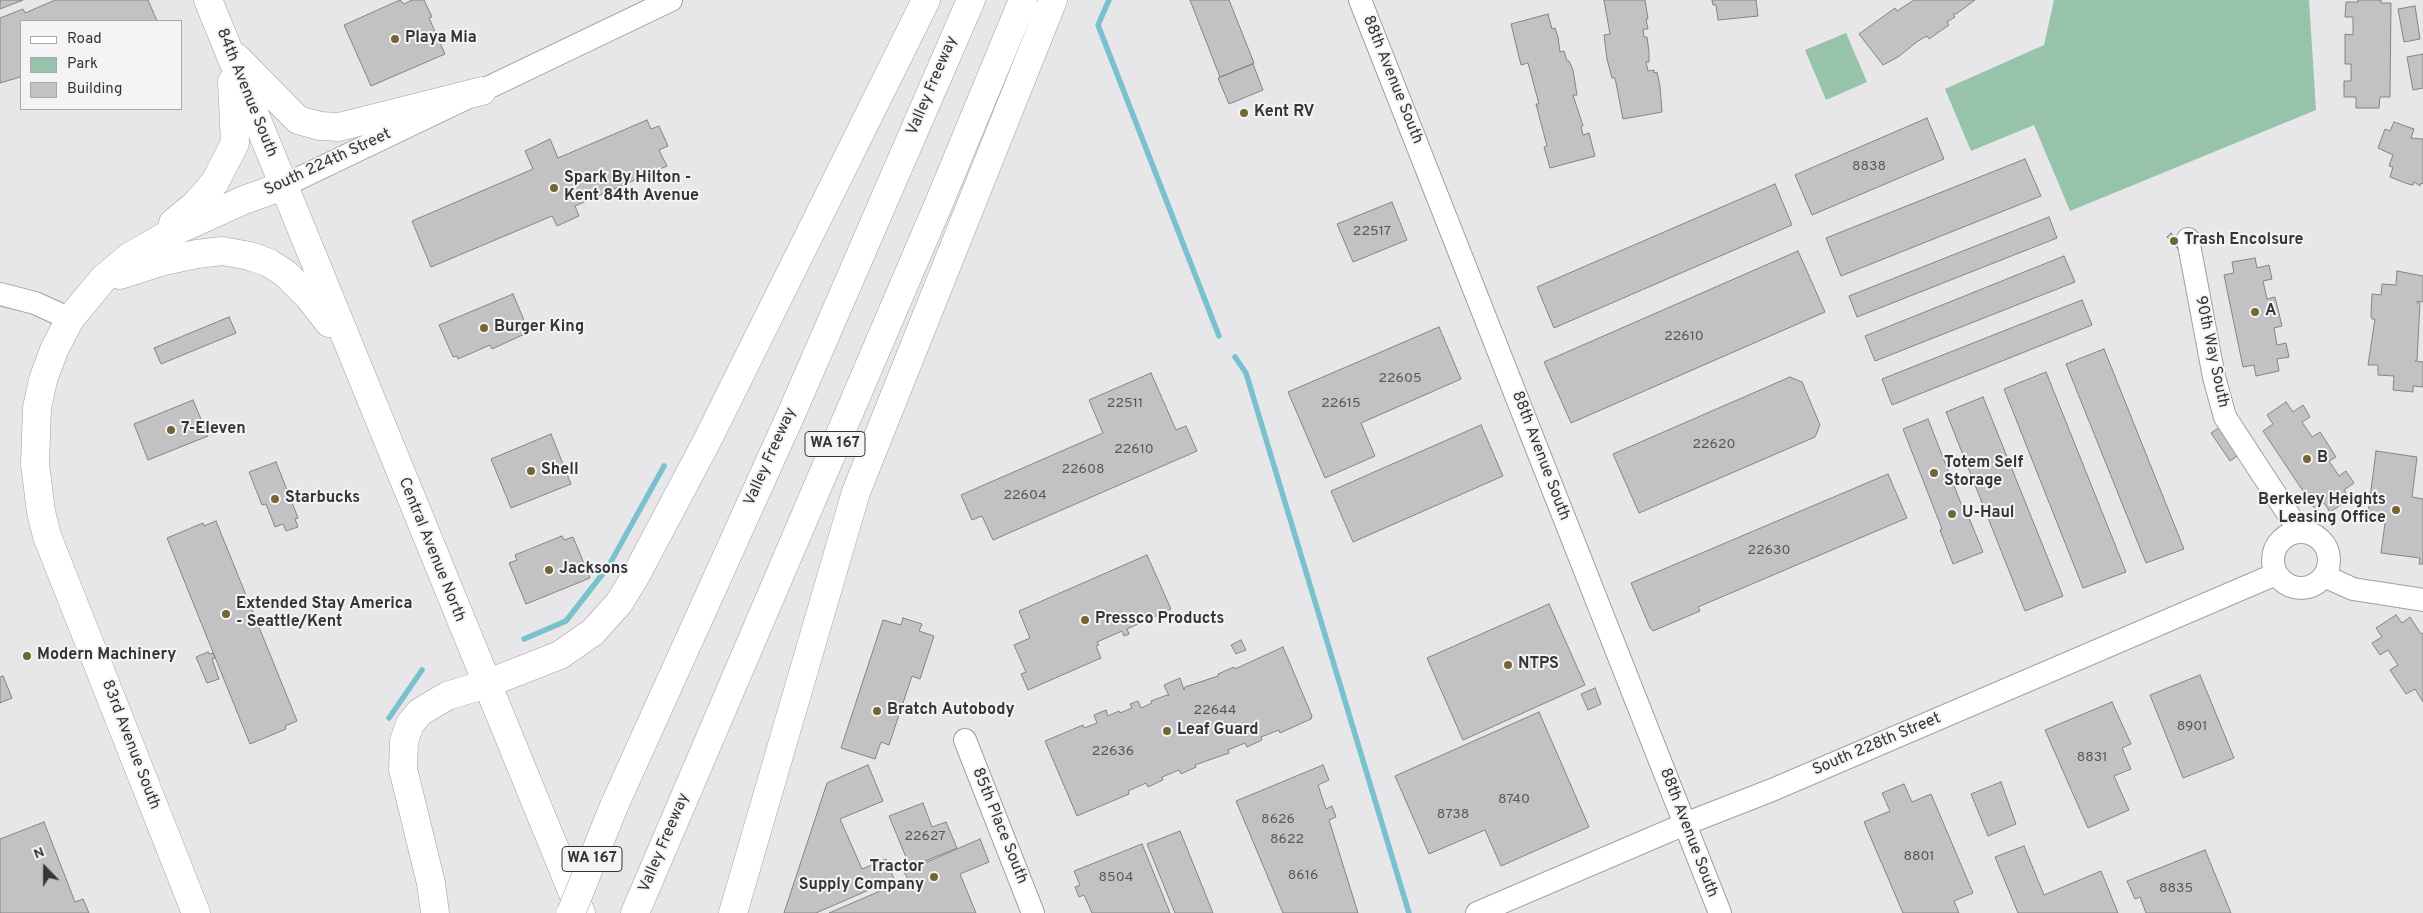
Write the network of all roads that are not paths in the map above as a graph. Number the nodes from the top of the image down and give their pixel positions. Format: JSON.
{"nodes":[{"id":1,"x":208,"y":0,"type":"edge"},
{"id":2,"x":672,"y":0,"type":"edge"},
{"id":3,"x":926,"y":0,"type":"edge"},
{"id":4,"x":971,"y":0,"type":"edge"},
{"id":5,"x":1023,"y":0,"type":"edge"},
{"id":6,"x":1054,"y":0,"type":"edge"},
{"id":7,"x":1360,"y":0,"type":"edge"},
{"id":8,"x":229,"y":50,"type":"junction"},
{"id":9,"x":482,"y":91,"type":"junction"},
{"id":10,"x":283,"y":186,"type":"junction"},
{"id":11,"x":2188,"y":240,"type":"dead end"},
{"id":12,"x":143,"y":248,"type":"junction"},
{"id":13,"x":103,"y":280,"type":"junction"},
{"id":14,"x":0,"y":294,"type":"edge"},
{"id":15,"x":70,"y":319,"type":"junction"},
{"id":16,"x":352,"y":355,"type":"junction"},
{"id":17,"x":2300,"y":532,"type":"junction"},
{"id":18,"x":2276,"y":574,"type":"junction"},
{"id":19,"x":2324,"y":576,"type":"junction"},
{"id":20,"x":2423,"y":600,"type":"edge"},
{"id":21,"x":486,"y":684,"type":"junction"},
{"id":22,"x":965,"y":740,"type":"dead end"},
{"id":23,"x":1685,"y":824,"type":"junction"},
{"id":24,"x":196,"y":913,"type":"edge"},
{"id":25,"x":435,"y":913,"type":"edge"},
{"id":26,"x":571,"y":913,"type":"edge"},
{"id":27,"x":581,"y":913,"type":"edge"},
{"id":28,"x":635,"y":913,"type":"edge"},
{"id":29,"x":733,"y":913,"type":"edge"},
{"id":30,"x":1033,"y":913,"type":"edge"},
{"id":31,"x":1477,"y":913,"type":"edge"},
{"id":32,"x":1720,"y":913,"type":"edge"}],
"edges":[{"from":1,"to":8,"type":"main road","name":"84th Avenue South"},
{"from":2,"to":9,"type":"street","name":"South 224th Street"},
{"from":3,"to":21,"type":"main road"},
{"from":4,"to":26,"type":"main road","name":"Valley Freeway","number":"WA 167","bridge":true},
{"from":5,"to":28,"type":"main road","name":"Valley Freeway","number":"WA 167"},
{"from":6,"to":29,"type":"main road"},
{"from":7,"to":23,"type":"street","name":"88th Avenue South"},
{"from":8,"to":9,"type":"main road"},
{"from":8,"to":10,"type":"main road","name":"84th Avenue South"},
{"from":8,"to":12,"type":"main road"},
{"from":9,"to":10,"type":"street","name":"South 224th Street"},
{"from":10,"to":12,"type":"main road","name":"South 224th Street"},
{"from":10,"to":16,"type":"main road","name":"Central Avenue North"},
{"from":11,"to":17,"type":"street","name":"90th Way South"},
{"from":12,"to":13,"type":"main road","name":"South 224th Street"},
{"from":13,"to":15,"type":"main road","name":"South 224th Street"},
{"from":13,"to":16,"type":"main road"},
{"from":14,"to":15,"type":"street"},
{"from":15,"to":24,"type":"main road","name":"83rd Avenue South"},
{"from":16,"to":21,"type":"main road","name":"Central Avenue North"},
{"from":17,"to":18,"type":"street"},
{"from":17,"to":19,"type":"street"},
{"from":18,"to":19,"type":"street"},
{"from":18,"to":23,"type":"street","name":"South 228th Street"},
{"from":19,"to":20,"type":"street"},
{"from":21,"to":25,"type":"main road"},
{"from":21,"to":27,"type":"main road","name":"Central Avenue North"},
{"from":22,"to":30,"type":"street","name":"85th Place South"},
{"from":23,"to":31,"type":"street","name":"South 228th Street"},
{"from":23,"to":32,"type":"street","name":"88th Avenue South"}]}
